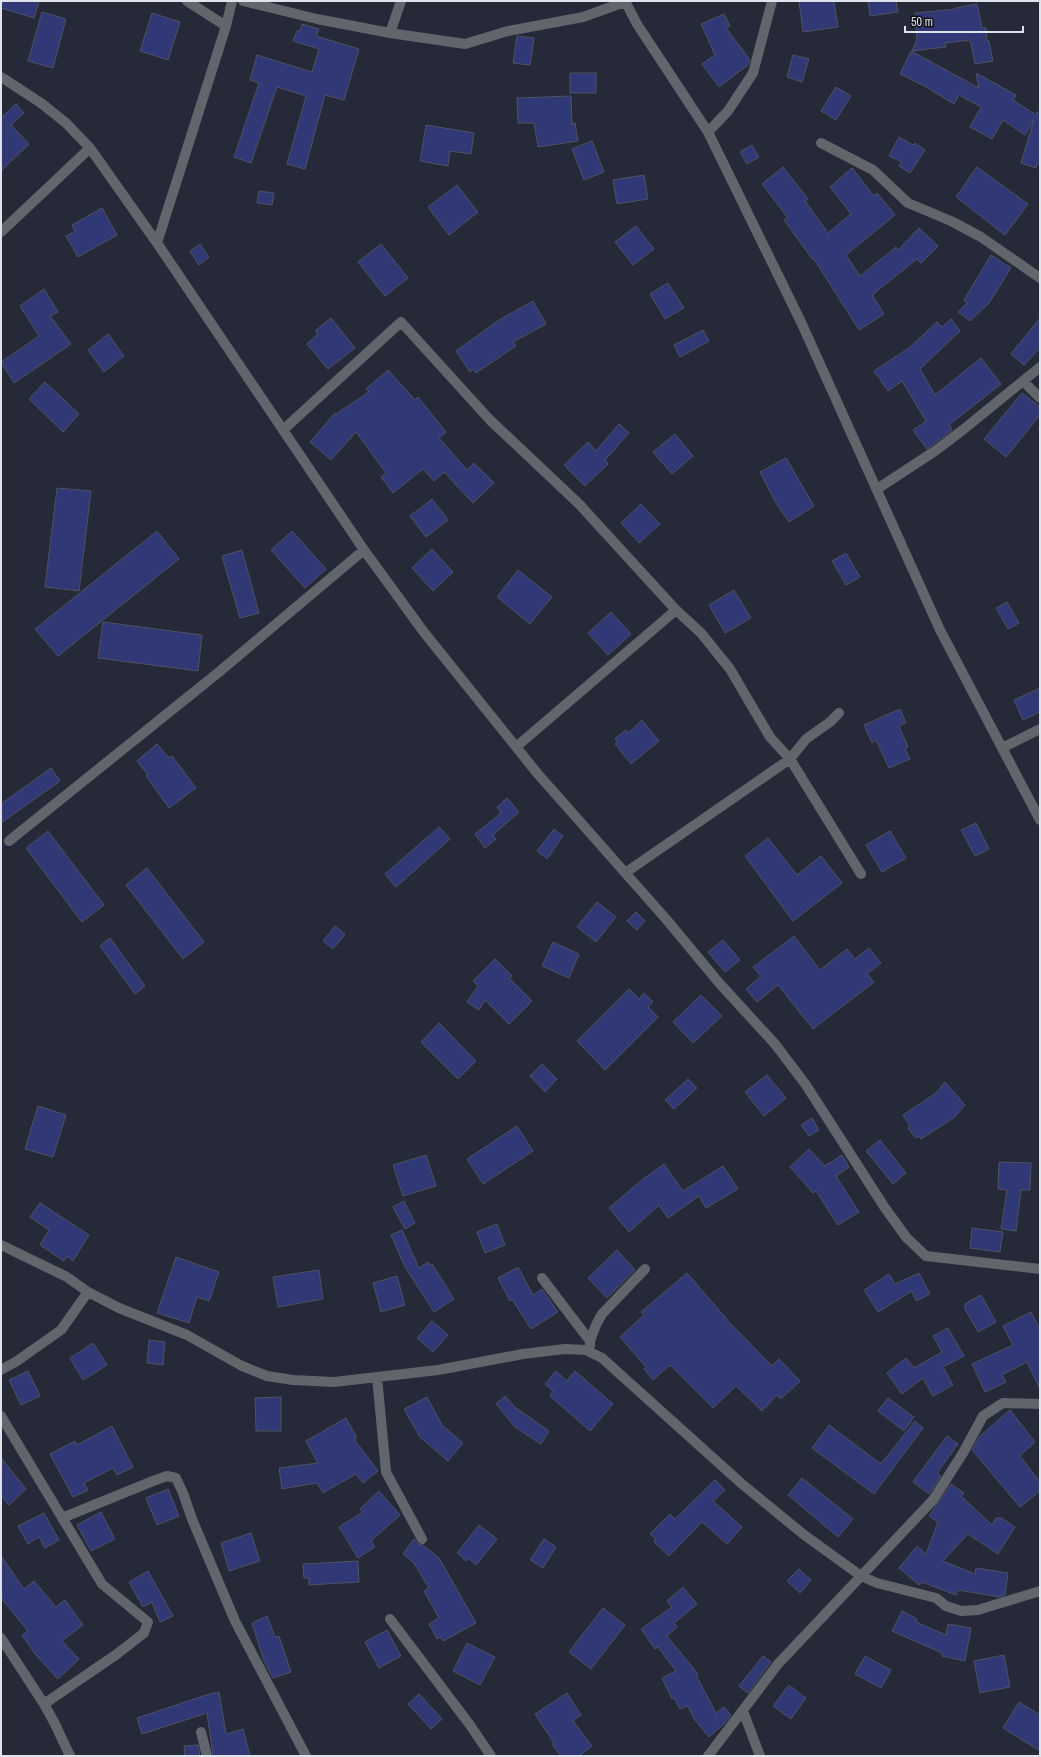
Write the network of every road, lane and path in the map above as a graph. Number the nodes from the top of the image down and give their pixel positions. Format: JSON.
{"nodes":[{"id":1,"x":187,"y":1,"type":"edge"},
{"id":2,"x":232,"y":1,"type":"edge"},
{"id":3,"x":244,"y":1,"type":"edge"},
{"id":4,"x":401,"y":1,"type":"edge"},
{"id":5,"x":625,"y":1,"type":"edge"},
{"id":6,"x":772,"y":1,"type":"edge"},
{"id":7,"x":226,"y":26,"type":"junction"},
{"id":8,"x":390,"y":33,"type":"junction"},
{"id":9,"x":1,"y":77,"type":"edge"},
{"id":10,"x":708,"y":132,"type":"junction"},
{"id":11,"x":821,"y":143,"type":"dead end"},
{"id":12,"x":90,"y":148,"type":"junction"},
{"id":13,"x":1,"y":232,"type":"edge"},
{"id":14,"x":157,"y":243,"type":"junction"},
{"id":15,"x":1040,"y":278,"type":"edge"},
{"id":16,"x":1040,"y":367,"type":"edge"},
{"id":17,"x":1023,"y":381,"type":"junction"},
{"id":18,"x":1040,"y":398,"type":"edge"},
{"id":19,"x":283,"y":430,"type":"junction"},
{"id":20,"x":877,"y":489,"type":"junction"},
{"id":21,"x":364,"y":550,"type":"junction"},
{"id":22,"x":676,"y":610,"type":"junction"},
{"id":23,"x":838,"y":713,"type":"dead end"},
{"id":24,"x":1040,"y":728,"type":"edge"},
{"id":25,"x":516,"y":747,"type":"junction"},
{"id":26,"x":1002,"y":748,"type":"junction"},
{"id":27,"x":790,"y":759,"type":"junction"},
{"id":28,"x":1040,"y":820,"type":"edge"},
{"id":29,"x":9,"y":842,"type":"dead end"},
{"id":30,"x":625,"y":873,"type":"junction"},
{"id":31,"x":861,"y":874,"type":"dead end"},
{"id":32,"x":1,"y":1245,"type":"edge"},
{"id":33,"x":645,"y":1269,"type":"dead end"},
{"id":34,"x":1040,"y":1269,"type":"edge"},
{"id":35,"x":542,"y":1278,"type":"dead end"},
{"id":36,"x":88,"y":1292,"type":"junction"},
{"id":37,"x":590,"y":1341,"type":"junction"},
{"id":38,"x":591,"y":1352,"type":"junction"},
{"id":39,"x":1,"y":1370,"type":"edge"},
{"id":40,"x":377,"y":1377,"type":"junction"},
{"id":41,"x":1040,"y":1404,"type":"edge"},
{"id":42,"x":1,"y":1416,"type":"edge"},
{"id":43,"x":62,"y":1518,"type":"junction"},
{"id":44,"x":422,"y":1539,"type":"dead end"},
{"id":45,"x":861,"y":1576,"type":"junction"},
{"id":46,"x":1040,"y":1591,"type":"edge"},
{"id":47,"x":390,"y":1619,"type":"dead end"},
{"id":48,"x":1,"y":1638,"type":"edge"},
{"id":49,"x":44,"y":1704,"type":"junction"},
{"id":50,"x":743,"y":1711,"type":"junction"},
{"id":51,"x":201,"y":1732,"type":"dead end"},
{"id":52,"x":70,"y":1756,"type":"edge"},
{"id":53,"x":207,"y":1756,"type":"edge"},
{"id":54,"x":306,"y":1756,"type":"edge"},
{"id":55,"x":491,"y":1756,"type":"edge"},
{"id":56,"x":708,"y":1756,"type":"edge"},
{"id":57,"x":760,"y":1756,"type":"edge"}],
"edges":[{"from":1,"to":7,"type":"street"},
{"from":2,"to":7,"type":"street"},
{"from":3,"to":8,"type":"street"},
{"from":4,"to":8,"type":"street"},
{"from":5,"to":8,"type":"street"},
{"from":5,"to":10,"type":"street"},
{"from":6,"to":10,"type":"street"},
{"from":7,"to":14,"type":"street"},
{"from":9,"to":12,"type":"street"},
{"from":10,"to":20,"type":"street"},
{"from":11,"to":15,"type":"street"},
{"from":12,"to":13,"type":"street"},
{"from":12,"to":14,"type":"street"},
{"from":14,"to":19,"type":"street"},
{"from":16,"to":17,"type":"street"},
{"from":17,"to":18,"type":"street"},
{"from":17,"to":20,"type":"street"},
{"from":19,"to":21,"type":"street"},
{"from":19,"to":22,"type":"street"},
{"from":20,"to":26,"type":"street"},
{"from":21,"to":25,"type":"street"},
{"from":21,"to":29,"type":"street"},
{"from":22,"to":25,"type":"street"},
{"from":22,"to":27,"type":"street"},
{"from":23,"to":27,"type":"street"},
{"from":24,"to":26,"type":"street"},
{"from":25,"to":30,"type":"street"},
{"from":26,"to":28,"type":"street"},
{"from":27,"to":30,"type":"street"},
{"from":27,"to":31,"type":"street"},
{"from":30,"to":34,"type":"street"},
{"from":32,"to":36,"type":"street"},
{"from":33,"to":37,"type":"street"},
{"from":35,"to":37,"type":"street"},
{"from":36,"to":39,"type":"street"},
{"from":36,"to":40,"type":"street"},
{"from":37,"to":38,"type":"street"},
{"from":38,"to":40,"type":"street"},
{"from":38,"to":45,"type":"street"},
{"from":40,"to":44,"type":"street"},
{"from":41,"to":45,"type":"street"},
{"from":42,"to":43,"type":"street"},
{"from":43,"to":49,"type":"street"},
{"from":43,"to":54,"type":"street"},
{"from":45,"to":46,"type":"street"},
{"from":45,"to":50,"type":"street"},
{"from":47,"to":55,"type":"street"},
{"from":48,"to":49,"type":"street"},
{"from":49,"to":52,"type":"street"},
{"from":50,"to":56,"type":"street"},
{"from":50,"to":57,"type":"street"},
{"from":51,"to":53,"type":"street"}]}
